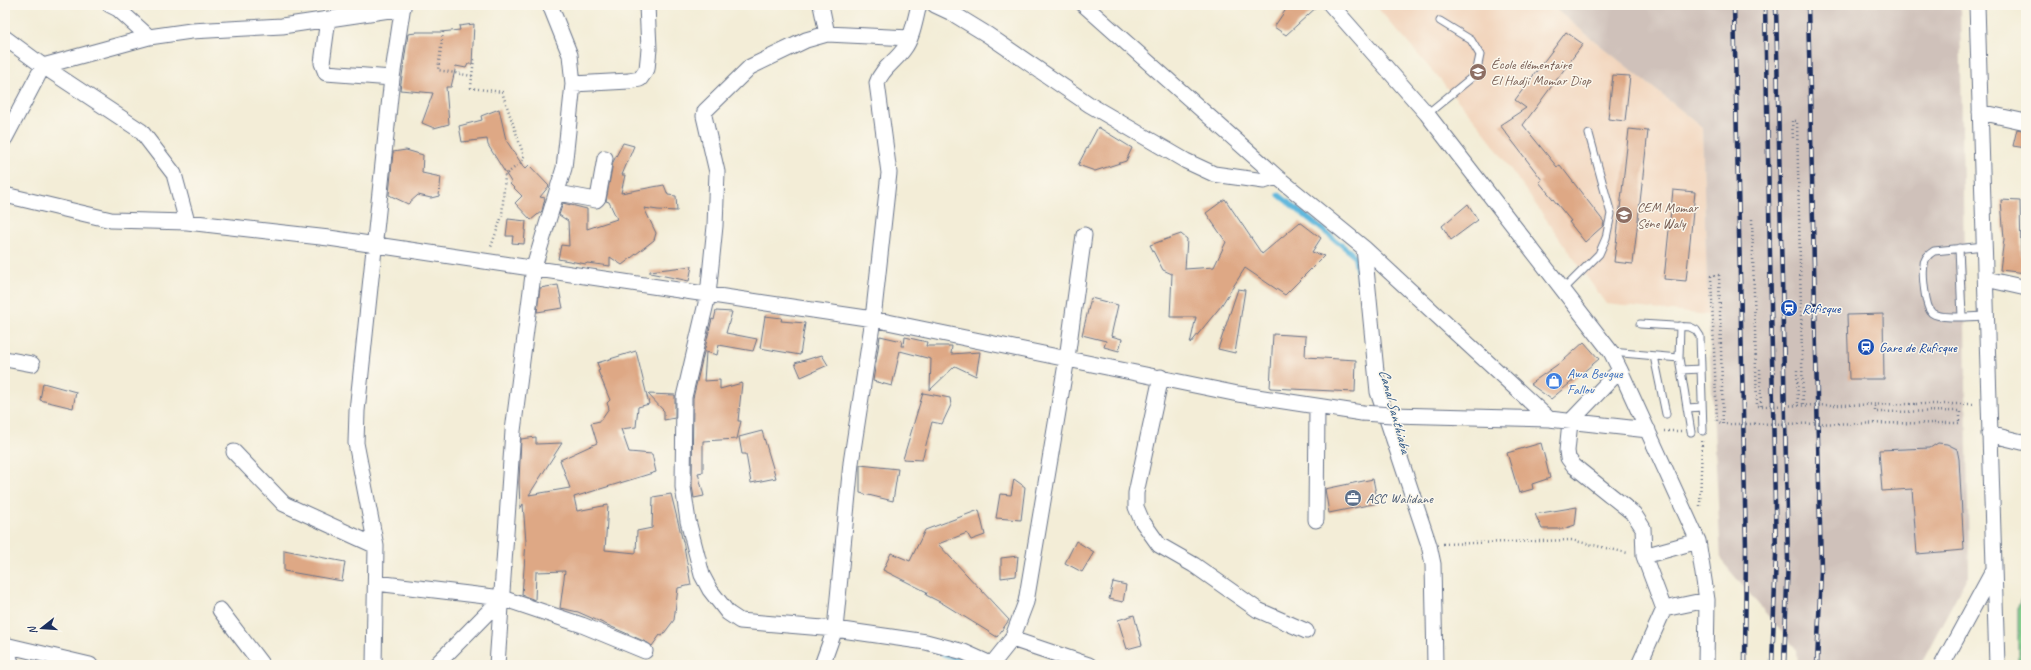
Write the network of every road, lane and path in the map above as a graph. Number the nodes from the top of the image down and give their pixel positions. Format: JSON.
{"nodes":[{"id":1,"x":110,"y":5,"type":"edge"},
{"id":2,"x":550,"y":5,"type":"edge"},
{"id":3,"x":647,"y":5,"type":"edge"},
{"id":4,"x":821,"y":5,"type":"edge"},
{"id":5,"x":919,"y":5,"type":"edge"},
{"id":6,"x":935,"y":5,"type":"edge"},
{"id":7,"x":1084,"y":5,"type":"edge"},
{"id":8,"x":1331,"y":5,"type":"edge"},
{"id":9,"x":1977,"y":5,"type":"edge"},
{"id":10,"x":403,"y":6,"type":"edge"},
{"id":11,"x":328,"y":19,"type":"junction"},
{"id":12,"x":1440,"y":21,"type":"dead end"},
{"id":13,"x":443,"y":32,"type":"dead end"},
{"id":14,"x":827,"y":34,"type":"junction"},
{"id":15,"x":149,"y":37,"type":"junction"},
{"id":16,"x":5,"y":38,"type":"edge"},
{"id":17,"x":910,"y":38,"type":"junction"},
{"id":18,"x":474,"y":59,"type":"dead end"},
{"id":19,"x":43,"y":66,"type":"junction"},
{"id":20,"x":472,"y":76,"type":"junction"},
{"id":21,"x":392,"y":78,"type":"junction"},
{"id":22,"x":573,"y":84,"type":"junction"},
{"id":23,"x":1980,"y":112,"type":"junction"},
{"id":24,"x":1427,"y":114,"type":"junction"},
{"id":25,"x":2026,"y":122,"type":"edge"},
{"id":26,"x":1589,"y":134,"type":"dead end"},
{"id":27,"x":5,"y":138,"type":"edge"},
{"id":28,"x":1793,"y":138,"type":"dead end"},
{"id":29,"x":605,"y":158,"type":"dead end"},
{"id":30,"x":1277,"y":177,"type":"junction"},
{"id":31,"x":558,"y":193,"type":"junction"},
{"id":32,"x":5,"y":195,"type":"edge"},
{"id":33,"x":1752,"y":219,"type":"dead end"},
{"id":34,"x":187,"y":222,"type":"junction"},
{"id":35,"x":1084,"y":235,"type":"dead end"},
{"id":36,"x":374,"y":244,"type":"junction"},
{"id":37,"x":1985,"y":246,"type":"junction"},
{"id":38,"x":1364,"y":248,"type":"junction"},
{"id":39,"x":1959,"y":248,"type":"junction"},
{"id":40,"x":486,"y":261,"type":"junction"},
{"id":41,"x":534,"y":267,"type":"junction"},
{"id":42,"x":1986,"y":279,"type":"junction"},
{"id":43,"x":2026,"y":288,"type":"edge"},
{"id":44,"x":1563,"y":290,"type":"junction"},
{"id":45,"x":708,"y":295,"type":"junction"},
{"id":46,"x":1962,"y":316,"type":"junction"},
{"id":47,"x":1987,"y":316,"type":"junction"},
{"id":48,"x":873,"y":319,"type":"junction"},
{"id":49,"x":1640,"y":324,"type":"dead end"},
{"id":50,"x":1680,"y":326,"type":"junction"},
{"id":51,"x":1611,"y":352,"type":"junction"},
{"id":52,"x":1654,"y":356,"type":"junction"},
{"id":53,"x":1067,"y":358,"type":"junction"},
{"id":54,"x":1679,"y":358,"type":"junction"},
{"id":55,"x":5,"y":359,"type":"edge"},
{"id":56,"x":32,"y":364,"type":"dead end"},
{"id":57,"x":1701,"y":369,"type":"junction"},
{"id":58,"x":1760,"y":369,"type":"dead end"},
{"id":59,"x":1620,"y":370,"type":"junction"},
{"id":60,"x":1681,"y":370,"type":"junction"},
{"id":61,"x":1797,"y":370,"type":"dead end"},
{"id":62,"x":1161,"y":377,"type":"junction"},
{"id":63,"x":1989,"y":404,"type":"junction"},
{"id":64,"x":1798,"y":405,"type":"junction"},
{"id":65,"x":1803,"y":405,"type":"junction"},
{"id":66,"x":1875,"y":405,"type":"junction"},
{"id":67,"x":1761,"y":406,"type":"junction"},
{"id":68,"x":1317,"y":407,"type":"junction"},
{"id":69,"x":1702,"y":407,"type":"junction"},
{"id":70,"x":1687,"y":408,"type":"junction"},
{"id":71,"x":1666,"y":414,"type":"dead end"},
{"id":72,"x":1549,"y":419,"type":"junction"},
{"id":73,"x":1570,"y":422,"type":"junction"},
{"id":74,"x":1723,"y":424,"type":"junction"},
{"id":75,"x":1648,"y":430,"type":"junction"},
{"id":76,"x":1703,"y":431,"type":"joint"},
{"id":77,"x":1691,"y":432,"type":"dead end"},
{"id":78,"x":1989,"y":434,"type":"junction"},
{"id":79,"x":2026,"y":443,"type":"edge"},
{"id":80,"x":234,"y":452,"type":"dead end"},
{"id":81,"x":1700,"y":509,"type":"dead end"},
{"id":82,"x":1316,"y":520,"type":"dead end"},
{"id":83,"x":1698,"y":541,"type":"junction"},
{"id":84,"x":1429,"y":545,"type":"junction"},
{"id":85,"x":376,"y":546,"type":"junction"},
{"id":86,"x":1644,"y":556,"type":"junction"},
{"id":87,"x":1993,"y":570,"type":"junction"},
{"id":88,"x":376,"y":583,"type":"junction"},
{"id":89,"x":502,"y":598,"type":"junction"},
{"id":90,"x":1707,"y":600,"type":"junction"},
{"id":91,"x":1664,"y":609,"type":"junction"},
{"id":92,"x":220,"y":610,"type":"dead end"},
{"id":93,"x":835,"y":629,"type":"junction"},
{"id":94,"x":1306,"y":631,"type":"dead end"},
{"id":95,"x":1012,"y":639,"type":"junction"},
{"id":96,"x":5,"y":646,"type":"edge"},
{"id":97,"x":645,"y":651,"type":"dead end"},
{"id":98,"x":12,"y":665,"type":"edge"},
{"id":99,"x":90,"y":665,"type":"edge"},
{"id":100,"x":262,"y":665,"type":"edge"},
{"id":101,"x":374,"y":665,"type":"edge"},
{"id":102,"x":436,"y":665,"type":"edge"},
{"id":103,"x":497,"y":665,"type":"edge"},
{"id":104,"x":822,"y":665,"type":"edge"},
{"id":105,"x":992,"y":665,"type":"edge"},
{"id":106,"x":1089,"y":665,"type":"edge"},
{"id":107,"x":1435,"y":665,"type":"edge"},
{"id":108,"x":1639,"y":665,"type":"edge"},
{"id":109,"x":1706,"y":665,"type":"edge"},
{"id":110,"x":1942,"y":665,"type":"edge"},
{"id":111,"x":1997,"y":665,"type":"edge"}],
"edges":[{"from":1,"to":15,"type":"street"},
{"from":2,"to":22,"type":"street"},
{"from":3,"to":22,"type":"street"},
{"from":4,"to":14,"type":"street"},
{"from":5,"to":17,"type":"street"},
{"from":6,"to":30,"type":"street"},
{"from":7,"to":30,"type":"street"},
{"from":8,"to":24,"type":"street"},
{"from":9,"to":23,"type":"street"},
{"from":10,"to":11,"type":"street"},
{"from":10,"to":21,"type":"street"},
{"from":11,"to":15,"type":"street"},
{"from":11,"to":21,"type":"street"},
{"from":12,"to":24,"type":"lane"},
{"from":13,"to":20,"type":"path"},
{"from":14,"to":17,"type":"street"},
{"from":14,"to":45,"type":"street"},
{"from":15,"to":19,"type":"street"},
{"from":16,"to":19,"type":"street"},
{"from":17,"to":48,"type":"street"},
{"from":18,"to":20,"type":"path"},
{"from":19,"to":27,"type":"street"},
{"from":19,"to":34,"type":"street"},
{"from":20,"to":40,"type":"path"},
{"from":21,"to":36,"type":"street"},
{"from":22,"to":31,"type":"street"},
{"from":23,"to":25,"type":"street"},
{"from":23,"to":37,"type":"street"},
{"from":24,"to":44,"type":"street"},
{"from":26,"to":44,"type":"lane"},
{"from":28,"to":65,"type":"path"},
{"from":29,"to":31,"type":"street"},
{"from":30,"to":38,"type":"street"},
{"from":31,"to":41,"type":"street"},
{"from":32,"to":34,"type":"street"},
{"from":33,"to":67,"type":"path","bridge":true},
{"from":34,"to":36,"type":"street"},
{"from":35,"to":53,"type":"street"},
{"from":36,"to":40,"type":"street"},
{"from":36,"to":85,"type":"street"},
{"from":37,"to":39,"type":"lane"},
{"from":37,"to":42,"type":"street"},
{"from":38,"to":72,"type":"street"},
{"from":38,"to":84,"type":"street"},
{"from":39,"to":46,"type":"lane"},
{"from":39,"to":46,"type":"lane"},
{"from":40,"to":41,"type":"street"},
{"from":41,"to":45,"type":"street"},
{"from":41,"to":89,"type":"street"},
{"from":42,"to":43,"type":"street"},
{"from":42,"to":47,"type":"street"},
{"from":44,"to":51,"type":"street"},
{"from":45,"to":48,"type":"street"},
{"from":45,"to":93,"type":"street"},
{"from":46,"to":47,"type":"lane"},
{"from":47,"to":63,"type":"street"},
{"from":48,"to":53,"type":"street"},
{"from":48,"to":93,"type":"street"},
{"from":49,"to":50,"type":"lane"},
{"from":50,"to":54,"type":"lane"},
{"from":50,"to":57,"type":"lane"},
{"from":51,"to":52,"type":"lane"},
{"from":51,"to":59,"type":"street"},
{"from":52,"to":54,"type":"lane"},
{"from":52,"to":71,"type":"lane"},
{"from":53,"to":62,"type":"street"},
{"from":53,"to":95,"type":"street"},
{"from":54,"to":60,"type":"lane"},
{"from":55,"to":56,"type":"street"},
{"from":57,"to":60,"type":"lane"},
{"from":57,"to":69,"type":"lane"},
{"from":58,"to":67,"type":"path"},
{"from":59,"to":73,"type":"street"},
{"from":59,"to":75,"type":"street"},
{"from":60,"to":70,"type":"lane"},
{"from":61,"to":64,"type":"path"},
{"from":62,"to":68,"type":"street"},
{"from":62,"to":94,"type":"street"},
{"from":63,"to":66,"type":"path","bridge":true},
{"from":63,"to":78,"type":"street"},
{"from":64,"to":65,"type":"path","bridge":true},
{"from":64,"to":67,"type":"path","bridge":true},
{"from":65,"to":66,"type":"path","bridge":true},
{"from":66,"to":74,"type":"path","bridge":true},
{"from":68,"to":72,"type":"street","bridge":true},
{"from":68,"to":82,"type":"street"},
{"from":69,"to":70,"type":"lane"},
{"from":69,"to":76,"type":"lane"},
{"from":70,"to":77,"type":"lane"},
{"from":72,"to":73,"type":"street"},
{"from":73,"to":75,"type":"street"},
{"from":73,"to":86,"type":"street"},
{"from":74,"to":74,"type":"path","bridge":true},
{"from":75,"to":83,"type":"street"},
{"from":76,"to":81,"type":"path"},
{"from":78,"to":79,"type":"street"},
{"from":78,"to":87,"type":"street"},
{"from":80,"to":85,"type":"street"},
{"from":83,"to":86,"type":"street"},
{"from":83,"to":90,"type":"street"},
{"from":84,"to":86,"type":"path"},
{"from":84,"to":107,"type":"street"},
{"from":85,"to":88,"type":"street"},
{"from":86,"to":91,"type":"street"},
{"from":87,"to":110,"type":"street"},
{"from":87,"to":111,"type":"street"},
{"from":88,"to":89,"type":"street"},
{"from":88,"to":101,"type":"street"},
{"from":89,"to":97,"type":"street"},
{"from":89,"to":102,"type":"street"},
{"from":89,"to":103,"type":"street"},
{"from":90,"to":91,"type":"street"},
{"from":90,"to":109,"type":"street"},
{"from":91,"to":108,"type":"street"},
{"from":92,"to":100,"type":"street"},
{"from":93,"to":104,"type":"street"},
{"from":93,"to":105,"type":"street"},
{"from":95,"to":105,"type":"street"},
{"from":95,"to":106,"type":"street"},
{"from":96,"to":98,"type":"street"},
{"from":96,"to":99,"type":"street"}]}
